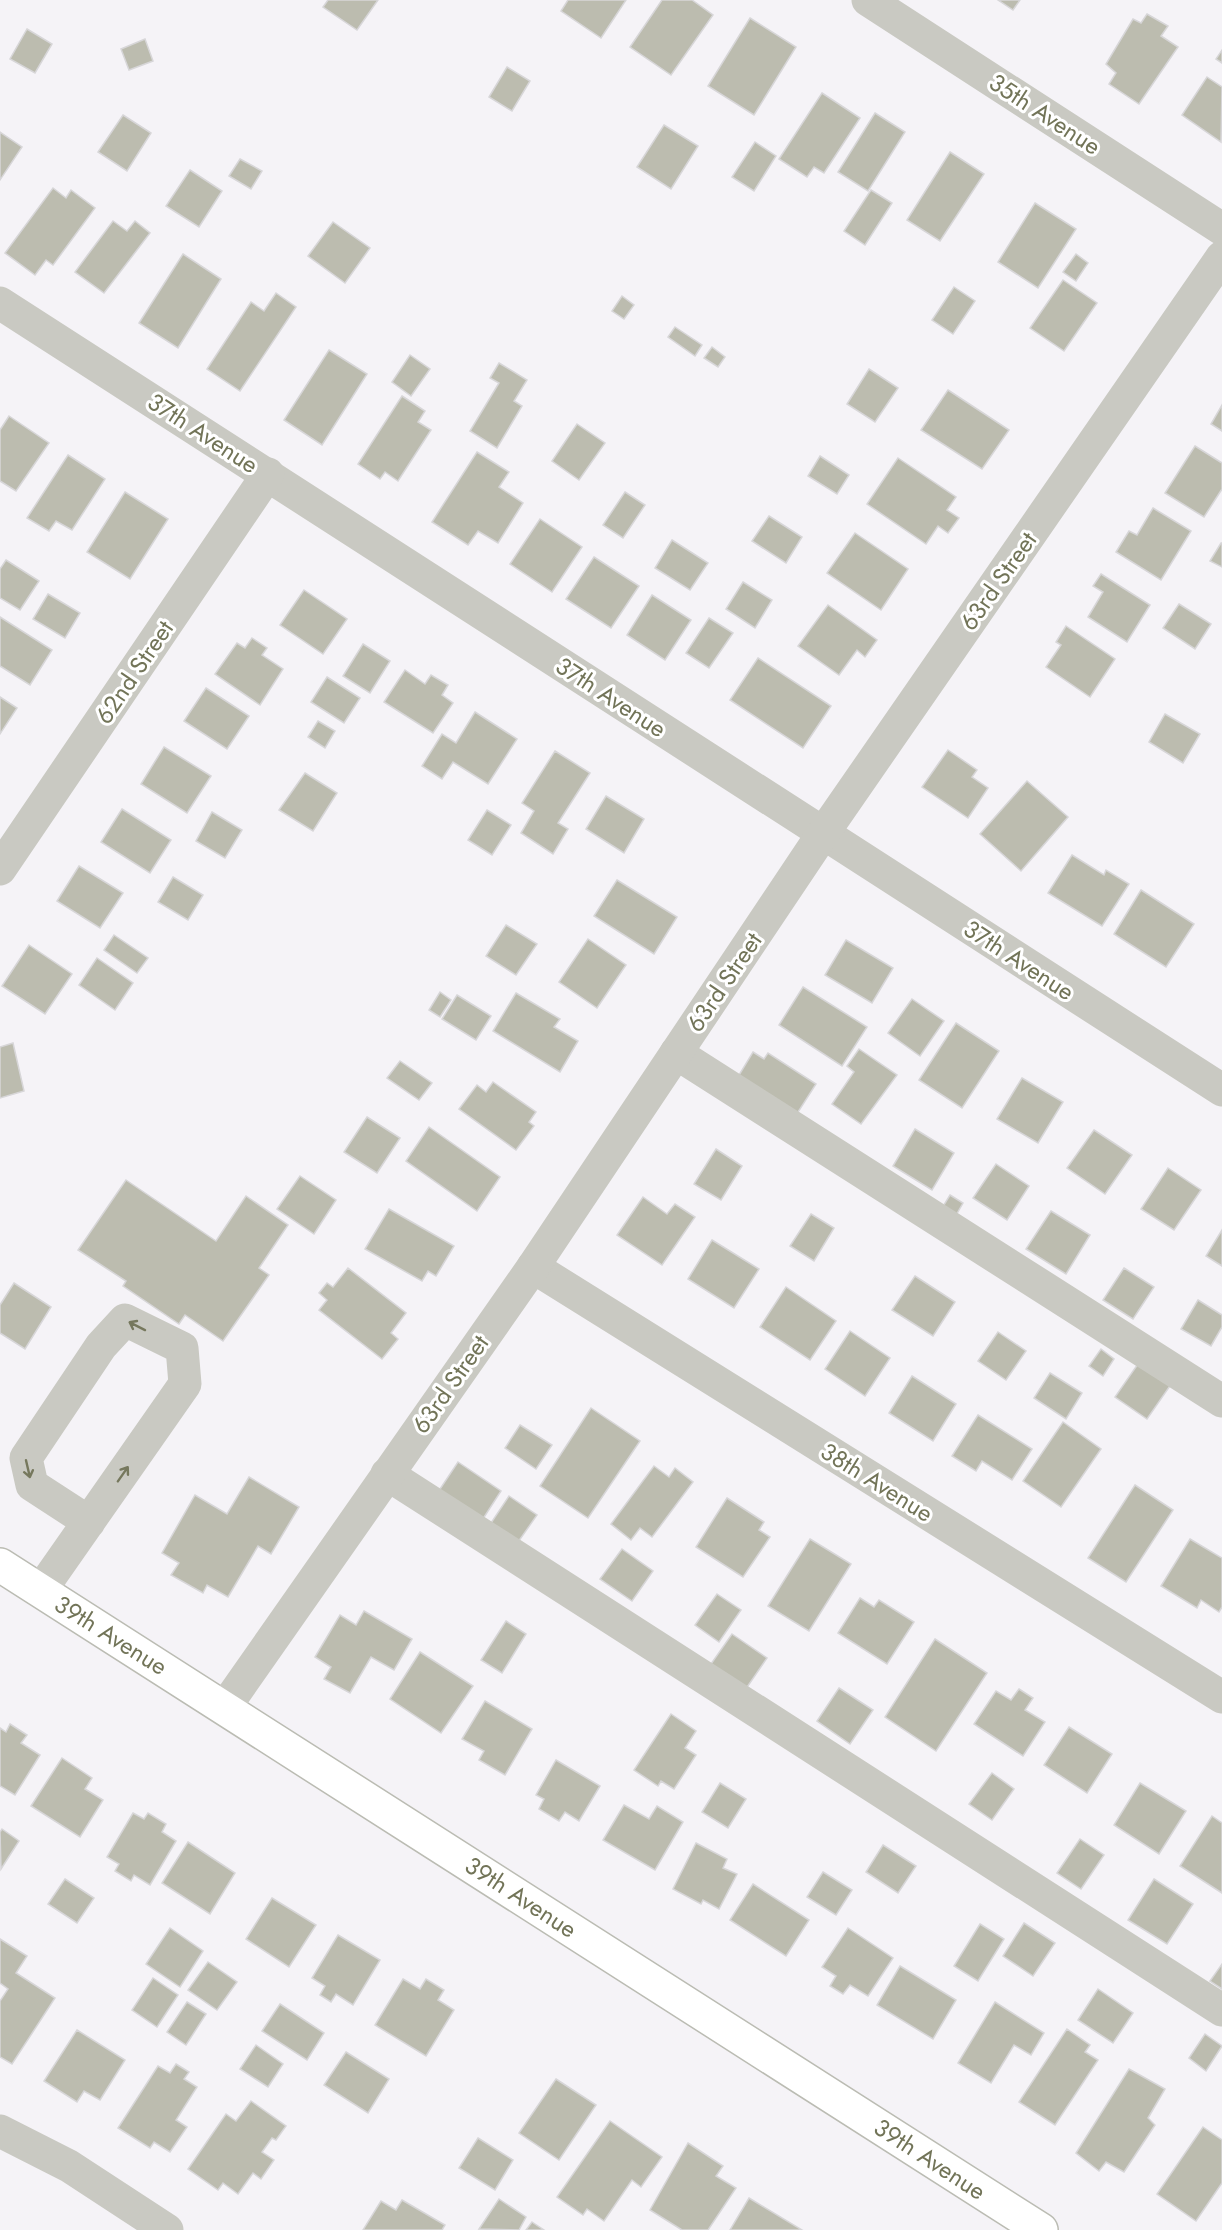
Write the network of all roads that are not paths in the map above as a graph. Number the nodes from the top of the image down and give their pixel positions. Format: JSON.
{"nodes":[{"id":1,"x":868,"y":0,"type":"edge"},
{"id":2,"x":1222,"y":229,"type":"edge"},
{"id":3,"x":1222,"y":258,"type":"edge"},
{"id":4,"x":0,"y":303,"type":"edge"},
{"id":5,"x":268,"y":474,"type":"junction"},
{"id":6,"x":822,"y":835,"type":"junction"},
{"id":7,"x":0,"y":869,"type":"edge"},
{"id":8,"x":676,"y":1053,"type":"junction"},
{"id":9,"x":1222,"y":1090,"type":"edge"},
{"id":10,"x":533,"y":1267,"type":"junction"},
{"id":11,"x":1222,"y":1401,"type":"edge"},
{"id":12,"x":387,"y":1474,"type":"junction"},
{"id":13,"x":89,"y":1522,"type":"junction"},
{"id":14,"x":0,"y":1565,"type":"edge"},
{"id":15,"x":41,"y":1590,"type":"junction"},
{"id":16,"x":1222,"y":1697,"type":"edge"},
{"id":17,"x":225,"y":1707,"type":"junction"},
{"id":18,"x":1222,"y":2010,"type":"edge"},
{"id":19,"x":0,"y":2131,"type":"edge"},
{"id":20,"x":167,"y":2230,"type":"edge"},
{"id":21,"x":1041,"y":2230,"type":"edge"}],
"edges":[{"from":1,"to":2,"type":"street","name":"35th Avenue"},
{"from":3,"to":6,"type":"street","name":"63rd Street"},
{"from":4,"to":5,"type":"street","name":"37th Avenue"},
{"from":5,"to":6,"type":"street","name":"37th Avenue"},
{"from":5,"to":7,"type":"street","name":"62nd Street"},
{"from":6,"to":8,"type":"street","name":"63rd Street"},
{"from":6,"to":9,"type":"street","name":"37th Avenue"},
{"from":8,"to":10,"type":"street","name":"63rd Street"},
{"from":8,"to":11,"type":"street"},
{"from":10,"to":12,"type":"street","name":"63rd Street"},
{"from":10,"to":16,"type":"street","name":"38th Avenue"},
{"from":12,"to":17,"type":"street","name":"63rd Street"},
{"from":12,"to":18,"type":"street"},
{"from":13,"to":13,"type":"street","one_way":true},
{"from":13,"to":15,"type":"street"},
{"from":14,"to":15,"type":"main road","name":"39th Avenue"},
{"from":15,"to":17,"type":"main road","name":"39th Avenue"},
{"from":17,"to":21,"type":"main road","name":"39th Avenue"},
{"from":19,"to":20,"type":"street"}]}
